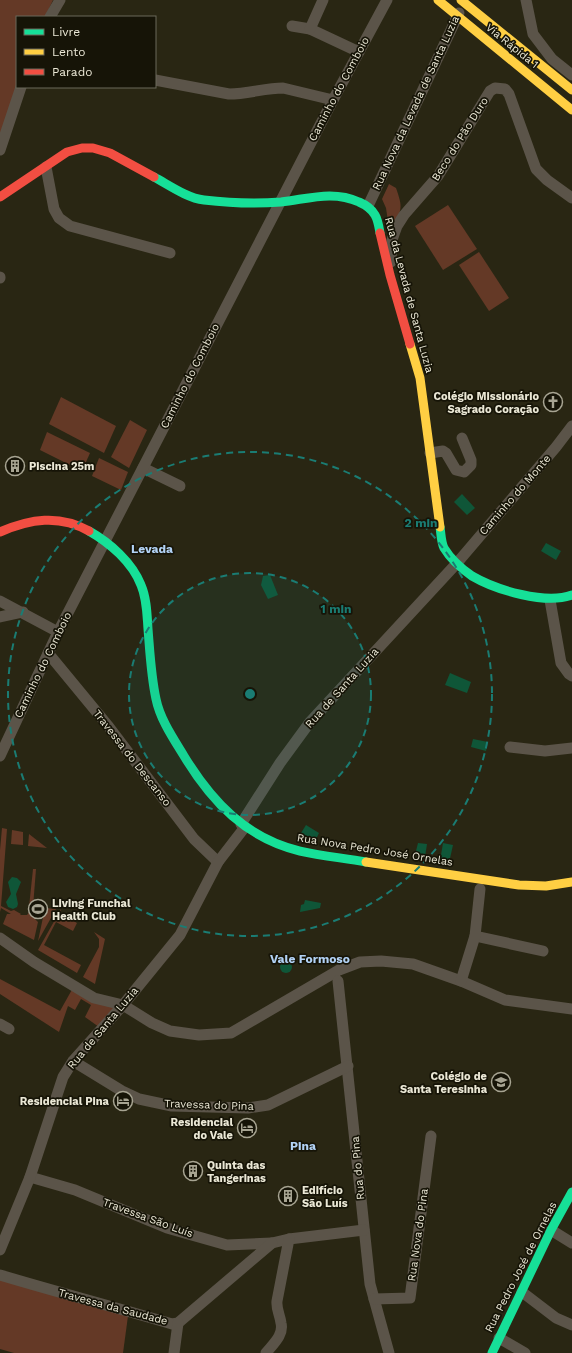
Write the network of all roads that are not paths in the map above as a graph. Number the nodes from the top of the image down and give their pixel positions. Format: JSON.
{"nodes":[{"id":1,"x":60,"y":0,"type":"edge"},
{"id":2,"x":323,"y":0,"type":"edge"},
{"id":3,"x":387,"y":0,"type":"edge"},
{"id":4,"x":438,"y":0,"type":"edge"},
{"id":5,"x":461,"y":0,"type":"edge"},
{"id":6,"x":465,"y":0,"type":"edge"},
{"id":7,"x":526,"y":0,"type":"edge"},
{"id":8,"x":51,"y":16,"type":"edge"},
{"id":9,"x":292,"y":26,"type":"dead end"},
{"id":10,"x":310,"y":29,"type":"junction"},
{"id":11,"x":359,"y":52,"type":"junction"},
{"id":12,"x":572,"y":74,"type":"edge"},
{"id":13,"x":156,"y":80,"type":"edge"},
{"id":14,"x":21,"y":88,"type":"edge"},
{"id":15,"x":572,"y":90,"type":"edge"},
{"id":16,"x":333,"y":100,"type":"junction"},
{"id":17,"x":572,"y":110,"type":"edge"},
{"id":18,"x":0,"y":150,"type":"edge"},
{"id":19,"x":46,"y":167,"type":"junction"},
{"id":20,"x":0,"y":197,"type":"edge"},
{"id":21,"x":572,"y":198,"type":"edge"},
{"id":22,"x":280,"y":202,"type":"junction"},
{"id":23,"x":368,"y":206,"type":"junction"},
{"id":24,"x":170,"y":253,"type":"dead end"},
{"id":25,"x":390,"y":274,"type":"junction"},
{"id":26,"x":572,"y":426,"type":"edge"},
{"id":27,"x":462,"y":438,"type":"dead end"},
{"id":28,"x":430,"y":452,"type":"junction"},
{"id":29,"x":143,"y":468,"type":"junction"},
{"id":30,"x":180,"y":486,"type":"dead end"},
{"id":31,"x":0,"y":532,"type":"edge"},
{"id":32,"x":106,"y":541,"type":"junction"},
{"id":33,"x":457,"y":563,"type":"junction"},
{"id":34,"x":572,"y":595,"type":"edge"},
{"id":35,"x":550,"y":600,"type":"junction"},
{"id":36,"x":0,"y":601,"type":"edge"},
{"id":37,"x":23,"y":612,"type":"junction"},
{"id":38,"x":0,"y":617,"type":"edge"},
{"id":39,"x":58,"y":632,"type":"junction"},
{"id":40,"x":48,"y":653,"type":"junction"},
{"id":41,"x":572,"y":676,"type":"edge"},
{"id":42,"x":510,"y":747,"type":"dead end"},
{"id":43,"x":572,"y":748,"type":"edge"},
{"id":44,"x":0,"y":756,"type":"edge"},
{"id":45,"x":243,"y":825,"type":"junction"},
{"id":46,"x":218,"y":862,"type":"junction"},
{"id":47,"x":572,"y":882,"type":"edge"},
{"id":48,"x":480,"y":888,"type":"dead end"},
{"id":49,"x":475,"y":936,"type":"junction"},
{"id":50,"x":0,"y":938,"type":"edge"},
{"id":51,"x":543,"y":951,"type":"dead end"},
{"id":52,"x":338,"y":981,"type":"dead end"},
{"id":53,"x":461,"y":981,"type":"junction"},
{"id":54,"x":123,"y":1005,"type":"junction"},
{"id":55,"x":572,"y":1009,"type":"edge"},
{"id":56,"x":73,"y":1061,"type":"junction"},
{"id":57,"x":348,"y":1066,"type":"junction"},
{"id":58,"x":432,"y":1136,"type":"dead end"},
{"id":59,"x":30,"y":1177,"type":"junction"},
{"id":60,"x":572,"y":1192,"type":"edge"},
{"id":61,"x":364,"y":1230,"type":"junction"},
{"id":62,"x":551,"y":1230,"type":"junction"},
{"id":63,"x":289,"y":1239,"type":"junction"},
{"id":64,"x":272,"y":1243,"type":"junction"},
{"id":65,"x":572,"y":1243,"type":"edge"},
{"id":66,"x":0,"y":1250,"type":"edge"},
{"id":67,"x":0,"y":1275,"type":"edge"},
{"id":68,"x":522,"y":1292,"type":"junction"},
{"id":69,"x":374,"y":1299,"type":"junction"},
{"id":70,"x":178,"y":1323,"type":"junction"},
{"id":71,"x":572,"y":1325,"type":"edge"},
{"id":72,"x":499,"y":1338,"type":"junction"},
{"id":73,"x":174,"y":1353,"type":"edge"},
{"id":74,"x":266,"y":1353,"type":"edge"},
{"id":75,"x":389,"y":1353,"type":"edge"},
{"id":76,"x":492,"y":1353,"type":"edge"},
{"id":77,"x":525,"y":1353,"type":"edge"}],
"edges":[{"from":1,"to":8,"type":"street"},
{"from":2,"to":10,"type":"street"},
{"from":3,"to":11,"type":"street","name":"Caminho do Comboio"},
{"from":4,"to":17,"type":"main road","name":"Via Rápida 1","bridge":true},
{"from":5,"to":15,"type":"main road","name":"Via Rápida 1","bridge":true},
{"from":6,"to":23,"type":"street","name":"Rua Nova da Levada de Santa Luzia"},
{"from":7,"to":12,"type":"street"},
{"from":9,"to":10,"type":"street"},
{"from":10,"to":11,"type":"street"},
{"from":11,"to":16,"type":"street","name":"Caminho do Comboio"},
{"from":13,"to":16,"type":"street"},
{"from":14,"to":18,"type":"street"},
{"from":16,"to":22,"type":"street","name":"Caminho do Comboio"},
{"from":19,"to":20,"type":"main road"},
{"from":19,"to":22,"type":"main road"},
{"from":19,"to":24,"type":"street"},
{"from":21,"to":25,"type":"street","name":"Beco do Pão Duro"},
{"from":22,"to":23,"type":"main road"},
{"from":22,"to":29,"type":"street","name":"Caminho do Comboio"},
{"from":23,"to":25,"type":"main road","name":"Rua da Levada de Santa Luzia"},
{"from":25,"to":28,"type":"main road","name":"Rua da Levada de Santa Luzia"},
{"from":26,"to":33,"type":"street","name":"Caminho do Monte"},
{"from":27,"to":28,"type":"street"},
{"from":28,"to":33,"type":"main road","name":"Rua da Levada de Santa Luzia"},
{"from":29,"to":30,"type":"street"},
{"from":29,"to":32,"type":"street","name":"Caminho do Comboio"},
{"from":31,"to":32,"type":"main road","name":"Rua Nova Pedro José Ornelas"},
{"from":32,"to":39,"type":"street","name":"Caminho do Comboio"},
{"from":32,"to":45,"type":"main road","name":"Rua Nova Pedro José Ornelas"},
{"from":33,"to":35,"type":"main road","name":"Rua da Levada de Santa Luzia"},
{"from":33,"to":45,"type":"street","name":"Rua de Santa Luzia"},
{"from":34,"to":35,"type":"main road","name":"Rua da Levada de Santa Luzia"},
{"from":35,"to":41,"type":"street"},
{"from":36,"to":37,"type":"street"},
{"from":37,"to":38,"type":"street"},
{"from":37,"to":39,"type":"street"},
{"from":39,"to":40,"type":"street","name":"Caminho do Comboio"},
{"from":40,"to":44,"type":"street","name":"Caminho do Comboio"},
{"from":40,"to":46,"type":"street","name":"Travessa do Descanso"},
{"from":42,"to":43,"type":"street"},
{"from":45,"to":46,"type":"street","name":"Rua de Santa Luzia"},
{"from":45,"to":47,"type":"main road","name":"Rua Nova Pedro José Ornelas"},
{"from":46,"to":54,"type":"street","name":"Rua de Santa Luzia"},
{"from":48,"to":49,"type":"street"},
{"from":49,"to":51,"type":"street"},
{"from":49,"to":53,"type":"street"},
{"from":50,"to":54,"type":"street"},
{"from":52,"to":57,"type":"street","name":"Rua do Pina"},
{"from":53,"to":54,"type":"street"},
{"from":53,"to":55,"type":"street"},
{"from":54,"to":56,"type":"street","name":"Rua de Santa Luzia"},
{"from":56,"to":57,"type":"street","name":"Travessa do Pina"},
{"from":56,"to":59,"type":"street","name":"Rua de Santa Luzia"},
{"from":57,"to":61,"type":"street","name":"Rua do Pina"},
{"from":58,"to":69,"type":"street","name":"Rua Nova do Pina"},
{"from":59,"to":64,"type":"street","name":"Travessa São Luís"},
{"from":59,"to":66,"type":"street","name":"Rua de Santa Luzia"},
{"from":60,"to":62,"type":"main road","name":"Rua Pedro José de Ornelas"},
{"from":61,"to":63,"type":"street","name":"Travessa São Luís"},
{"from":61,"to":69,"type":"street","name":"Rua do Pina"},
{"from":62,"to":65,"type":"street"},
{"from":62,"to":68,"type":"main road","name":"Rua Pedro José de Ornelas"},
{"from":63,"to":64,"type":"street","name":"Travessa São Luís"},
{"from":63,"to":74,"type":"street"},
{"from":64,"to":70,"type":"street","name":"Travessa da Saudade"},
{"from":67,"to":70,"type":"street","name":"Travessa da Saudade"},
{"from":68,"to":71,"type":"street"},
{"from":68,"to":72,"type":"main road","name":"Rua Pedro José de Ornelas"},
{"from":69,"to":75,"type":"street","name":"Rua do Pina"},
{"from":70,"to":73,"type":"street"},
{"from":72,"to":76,"type":"main road","name":"Rua Pedro José de Ornelas"},
{"from":72,"to":77,"type":"street"}]}
